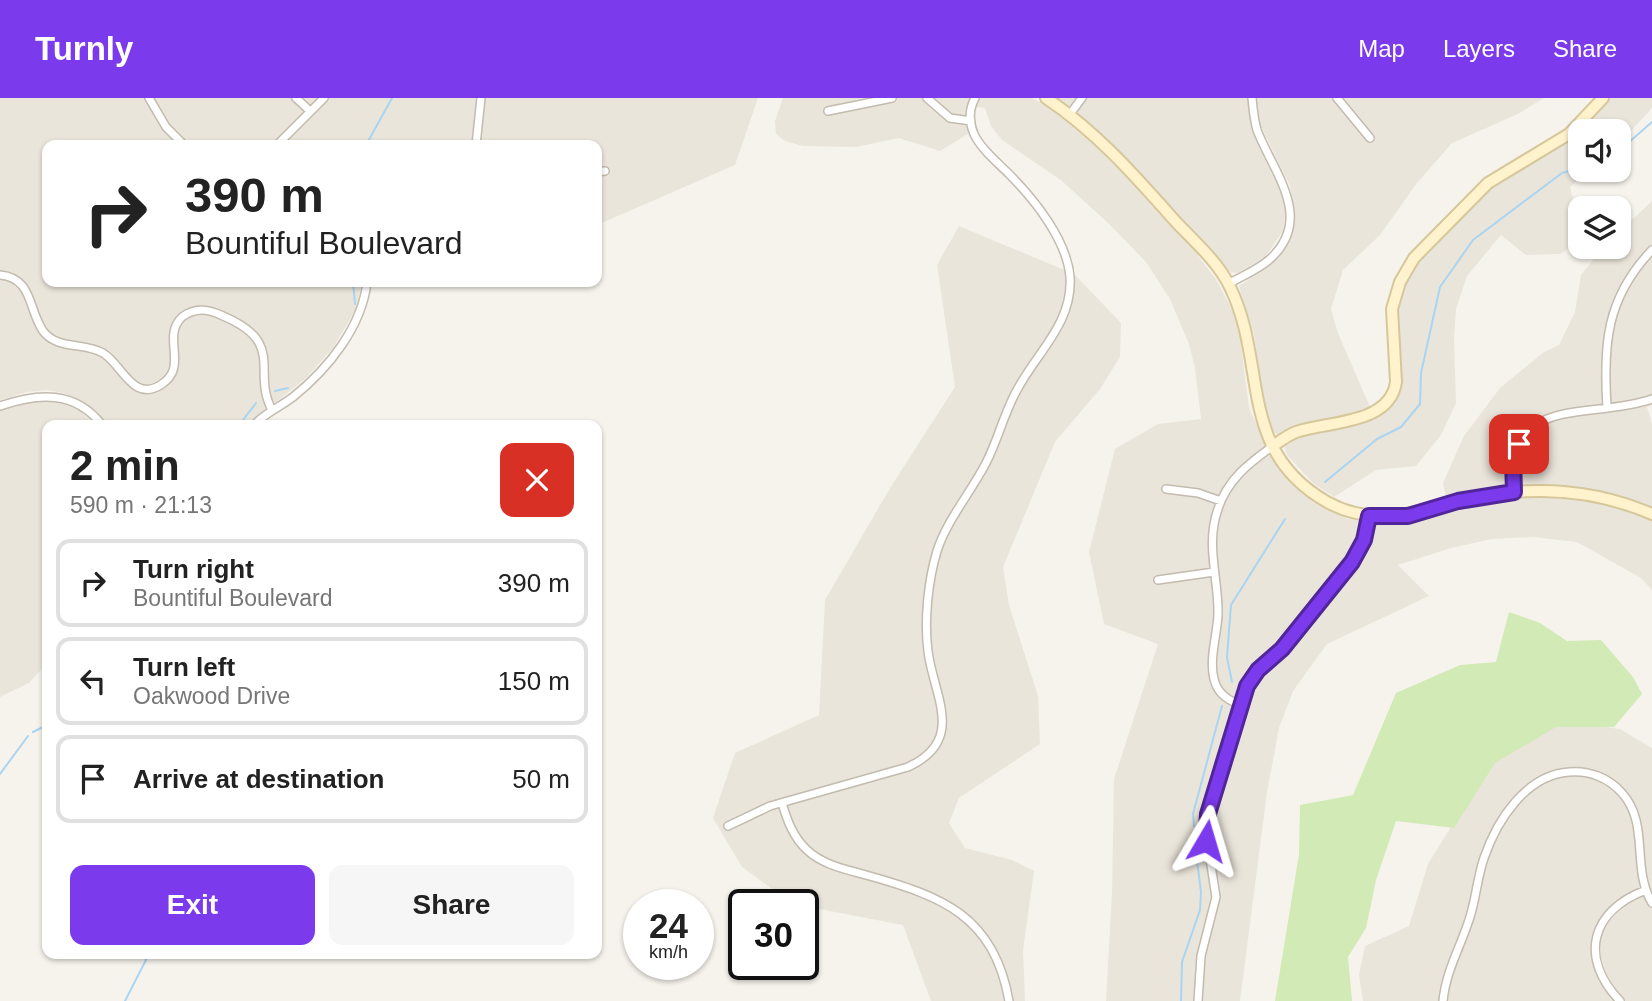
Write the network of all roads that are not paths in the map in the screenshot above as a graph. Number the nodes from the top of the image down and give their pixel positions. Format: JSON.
{"nodes":[{"id":1,"x":149,"y":98,"type":"edge"},
{"id":2,"x":296,"y":98,"type":"edge"},
{"id":3,"x":324,"y":98,"type":"edge"},
{"id":4,"x":481,"y":98,"type":"edge"},
{"id":5,"x":892,"y":98,"type":"edge"},
{"id":6,"x":927,"y":98,"type":"edge"},
{"id":7,"x":975,"y":98,"type":"edge"},
{"id":8,"x":1046,"y":98,"type":"edge"},
{"id":9,"x":1082,"y":98,"type":"edge"},
{"id":10,"x":1252,"y":98,"type":"edge"},
{"id":11,"x":1337,"y":98,"type":"edge"},
{"id":12,"x":1603,"y":98,"type":"edge"},
{"id":13,"x":310,"y":111,"type":"junction"},
{"id":14,"x":828,"y":111,"type":"dead end"},
{"id":15,"x":1070,"y":114,"type":"junction"},
{"id":16,"x":971,"y":121,"type":"junction"},
{"id":17,"x":1370,"y":138,"type":"dead end"},
{"id":18,"x":179,"y":140,"type":"edge"},
{"id":19,"x":282,"y":140,"type":"edge"},
{"id":20,"x":477,"y":140,"type":"edge"},
{"id":21,"x":1652,"y":250,"type":"edge"},
{"id":22,"x":0,"y":275,"type":"edge"},
{"id":23,"x":1228,"y":284,"type":"junction"},
{"id":24,"x":366,"y":287,"type":"edge"},
{"id":25,"x":1652,"y":399,"type":"edge"},
{"id":26,"x":0,"y":404,"type":"edge"},
{"id":27,"x":1607,"y":407,"type":"junction"},
{"id":28,"x":272,"y":410,"type":"junction"},
{"id":29,"x":97,"y":420,"type":"edge"},
{"id":30,"x":260,"y":420,"type":"edge"},
{"id":31,"x":1273,"y":446,"type":"junction"},
{"id":32,"x":1166,"y":489,"type":"dead end"},
{"id":33,"x":1514,"y":492,"type":"junction"},
{"id":34,"x":1221,"y":501,"type":"junction"},
{"id":35,"x":1652,"y":514,"type":"edge"},
{"id":36,"x":1369,"y":516,"type":"junction"},
{"id":37,"x":1214,"y":572,"type":"junction"},
{"id":38,"x":1158,"y":580,"type":"dead end"},
{"id":39,"x":1239,"y":704,"type":"junction"},
{"id":40,"x":782,"y":803,"type":"junction"},
{"id":41,"x":729,"y":826,"type":"dead end"},
{"id":42,"x":1646,"y":890,"type":"junction"},
{"id":43,"x":1652,"y":903,"type":"edge"},
{"id":44,"x":1009,"y":1001,"type":"edge"},
{"id":45,"x":1198,"y":1001,"type":"edge"},
{"id":46,"x":1443,"y":1001,"type":"edge"},
{"id":47,"x":1620,"y":1001,"type":"edge"}],
"edges":[{"from":1,"to":18,"type":"street"},
{"from":2,"to":13,"type":"street"},
{"from":3,"to":13,"type":"street"},
{"from":4,"to":20,"type":"street"},
{"from":5,"to":14,"type":"street"},
{"from":6,"to":16,"type":"street"},
{"from":7,"to":16,"type":"street"},
{"from":8,"to":15,"type":"main road"},
{"from":9,"to":15,"type":"street"},
{"from":10,"to":23,"type":"street"},
{"from":11,"to":17,"type":"street"},
{"from":12,"to":31,"type":"main road"},
{"from":13,"to":19,"type":"street"},
{"from":15,"to":23,"type":"main road"},
{"from":16,"to":40,"type":"street"},
{"from":21,"to":27,"type":"street"},
{"from":22,"to":28,"type":"street"},
{"from":23,"to":31,"type":"main road"},
{"from":24,"to":28,"type":"street"},
{"from":25,"to":27,"type":"street"},
{"from":26,"to":29,"type":"street"},
{"from":27,"to":33,"type":"street"},
{"from":28,"to":30,"type":"street"},
{"from":31,"to":34,"type":"street"},
{"from":31,"to":36,"type":"main road"},
{"from":32,"to":34,"type":"street"},
{"from":33,"to":35,"type":"main road"},
{"from":33,"to":36,"type":"main road"},
{"from":34,"to":37,"type":"street"},
{"from":36,"to":39,"type":"street"},
{"from":37,"to":38,"type":"street"},
{"from":37,"to":39,"type":"street"},
{"from":39,"to":45,"type":"street"},
{"from":40,"to":41,"type":"street"},
{"from":40,"to":44,"type":"street"},
{"from":42,"to":43,"type":"street"},
{"from":42,"to":46,"type":"street"},
{"from":42,"to":47,"type":"street"}]}
